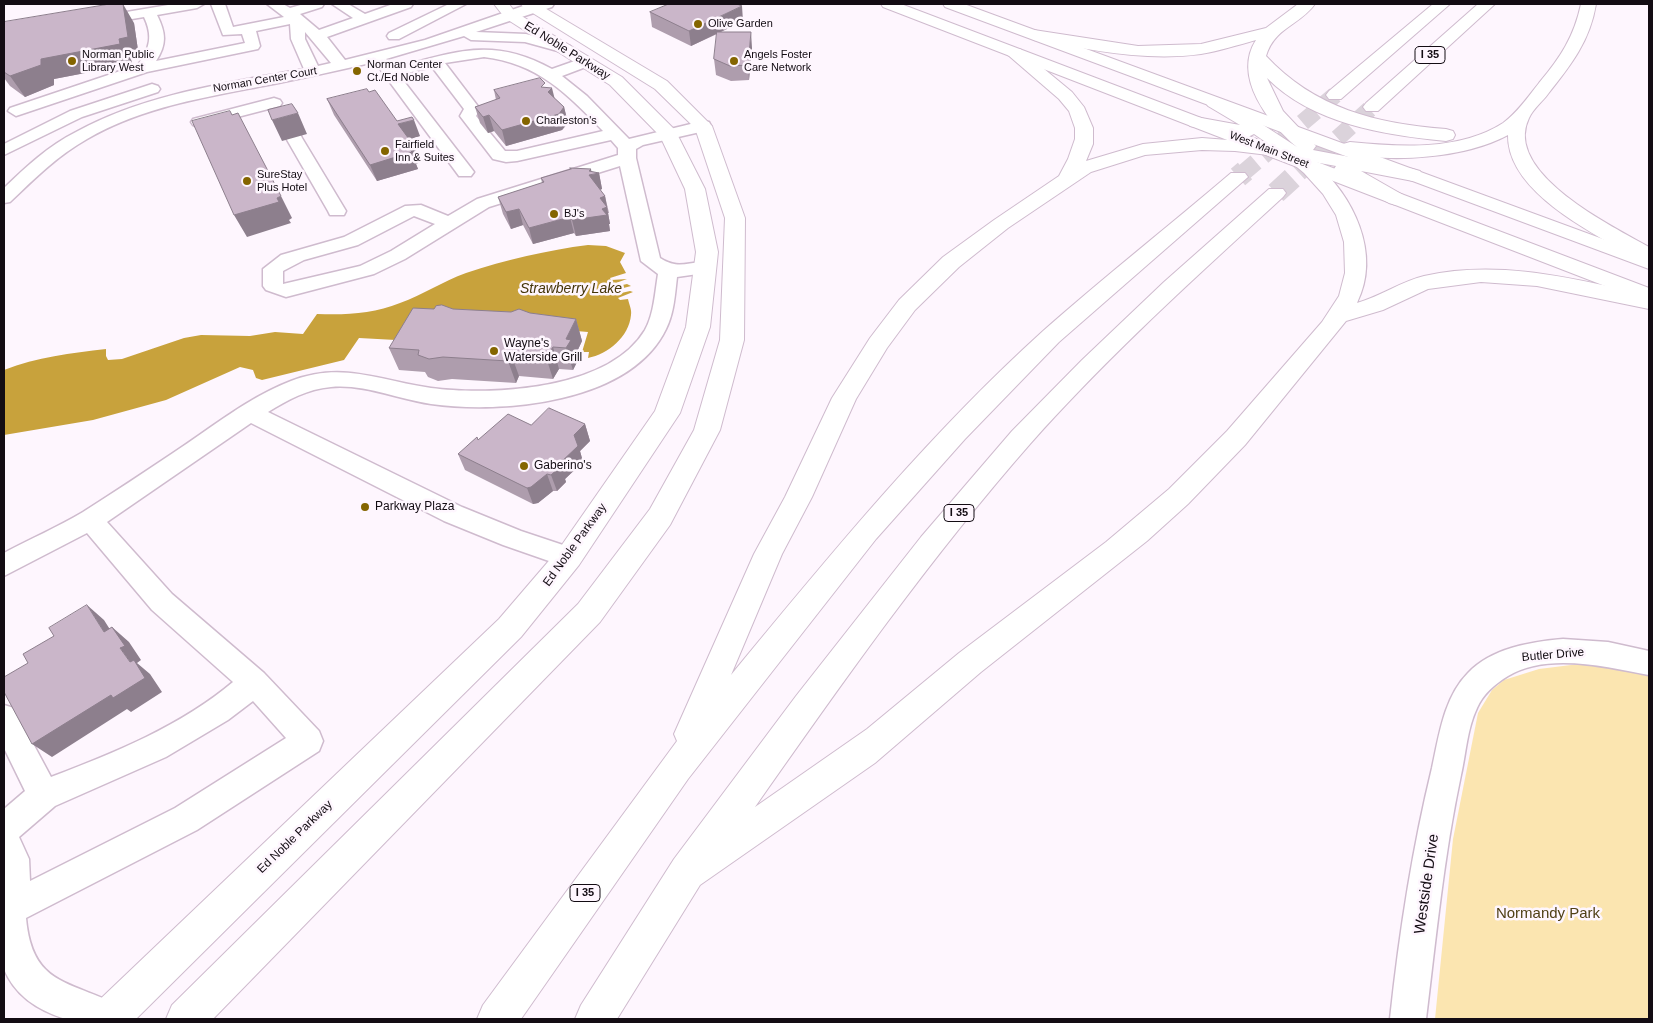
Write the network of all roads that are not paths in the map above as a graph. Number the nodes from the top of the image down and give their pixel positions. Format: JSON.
{"nodes":[{"id":1,"x":197,"y":4,"type":"edge"},
{"id":2,"x":218,"y":4,"type":"edge"},
{"id":3,"x":274,"y":4,"type":"edge"},
{"id":4,"x":316,"y":4,"type":"edge"},
{"id":5,"x":340,"y":4,"type":"edge"},
{"id":6,"x":406,"y":4,"type":"edge"},
{"id":7,"x":459,"y":4,"type":"edge"},
{"id":8,"x":888,"y":4,"type":"edge"},
{"id":9,"x":950,"y":4,"type":"edge"},
{"id":10,"x":1307,"y":4,"type":"edge"},
{"id":11,"x":1442,"y":4,"type":"edge"},
{"id":12,"x":1487,"y":4,"type":"edge"},
{"id":13,"x":1588,"y":4,"type":"edge"},
{"id":14,"x":536,"y":5,"type":"edge"},
{"id":15,"x":505,"y":7,"type":"edge"},
{"id":16,"x":149,"y":12,"type":"junction"},
{"id":17,"x":294,"y":18,"type":"junction"},
{"id":18,"x":364,"y":19,"type":"junction"},
{"id":19,"x":86,"y":22,"type":"edge"},
{"id":20,"x":248,"y":28,"type":"junction"},
{"id":21,"x":1272,"y":32,"type":"junction"},
{"id":22,"x":318,"y":35,"type":"junction"},
{"id":23,"x":1034,"y":35,"type":"junction"},
{"id":24,"x":394,"y":36,"type":"junction"},
{"id":25,"x":436,"y":41,"type":"junction"},
{"id":26,"x":1014,"y":52,"type":"junction"},
{"id":27,"x":378,"y":56,"type":"junction"},
{"id":28,"x":576,"y":56,"type":"junction"},
{"id":29,"x":1257,"y":57,"type":"junction"},
{"id":30,"x":337,"y":60,"type":"junction"},
{"id":31,"x":436,"y":62,"type":"junction"},
{"id":32,"x":310,"y":65,"type":"junction"},
{"id":33,"x":143,"y":68,"type":"junction"},
{"id":34,"x":243,"y":70,"type":"dead end"},
{"id":35,"x":390,"y":74,"type":"junction"},
{"id":36,"x":551,"y":76,"type":"junction"},
{"id":37,"x":262,"y":81,"type":"junction"},
{"id":38,"x":168,"y":85,"type":"dead end"},
{"id":39,"x":1335,"y":95,"type":"tunnel mouth"},
{"id":40,"x":109,"y":102,"type":"junction"},
{"id":41,"x":1214,"y":102,"type":"junction"},
{"id":42,"x":274,"y":103,"type":"junction"},
{"id":43,"x":10,"y":107,"type":"edge"},
{"id":44,"x":1372,"y":107,"type":"tunnel mouth"},
{"id":45,"x":125,"y":115,"type":"junction"},
{"id":46,"x":1521,"y":115,"type":"junction"},
{"id":47,"x":284,"y":120,"type":"edge"},
{"id":48,"x":196,"y":122,"type":"edge"},
{"id":49,"x":703,"y":126,"type":"junction"},
{"id":50,"x":44,"y":128,"type":"junction"},
{"id":51,"x":1290,"y":130,"type":"junction"},
{"id":52,"x":614,"y":134,"type":"junction"},
{"id":53,"x":668,"y":134,"type":"junction"},
{"id":54,"x":1486,"y":137,"type":"junction"},
{"id":55,"x":294,"y":138,"type":"edge"},
{"id":56,"x":1269,"y":143,"type":"junction"},
{"id":57,"x":4,"y":150,"type":"edge"},
{"id":58,"x":627,"y":153,"type":"junction"},
{"id":59,"x":1314,"y":153,"type":"junction"},
{"id":60,"x":465,"y":172,"type":"dead end"},
{"id":61,"x":1238,"y":177,"type":"tunnel mouth"},
{"id":62,"x":1068,"y":178,"type":"junction"},
{"id":63,"x":1276,"y":193,"type":"tunnel mouth"},
{"id":64,"x":4,"y":198,"type":"edge"},
{"id":65,"x":337,"y":211,"type":"dead end"},
{"id":66,"x":449,"y":224,"type":"junction"},
{"id":67,"x":1649,"y":256,"type":"edge"},
{"id":68,"x":1649,"y":263,"type":"edge"},
{"id":69,"x":705,"y":268,"type":"junction"},
{"id":70,"x":668,"y":272,"type":"junction"},
{"id":71,"x":1649,"y":296,"type":"edge"},
{"id":72,"x":1649,"y":302,"type":"edge"},
{"id":73,"x":1338,"y":316,"type":"junction"},
{"id":74,"x":250,"y":413,"type":"junction"},
{"id":75,"x":90,"y":520,"type":"junction"},
{"id":76,"x":569,"y":557,"type":"junction"},
{"id":77,"x":4,"y":565,"type":"edge"},
{"id":78,"x":1649,"y":663,"type":"edge"},
{"id":79,"x":254,"y":682,"type":"junction"},
{"id":80,"x":4,"y":718,"type":"edge"},
{"id":81,"x":1451,"y":750,"type":"joint"},
{"id":82,"x":676,"y":768,"type":"junction"},
{"id":83,"x":44,"y":795,"type":"junction"},
{"id":84,"x":4,"y":829,"type":"edge"},
{"id":85,"x":4,"y":843,"type":"edge"},
{"id":86,"x":687,"y":872,"type":"junction"},
{"id":87,"x":7,"y":914,"type":"edge"},
{"id":88,"x":107,"y":1019,"type":"edge"},
{"id":89,"x":186,"y":1019,"type":"edge"},
{"id":90,"x":497,"y":1019,"type":"edge"},
{"id":91,"x":595,"y":1019,"type":"edge"},
{"id":92,"x":1408,"y":1019,"type":"edge"}],
"edges":[{"from":1,"to":16,"type":"street"},
{"from":2,"to":20,"type":"street"},
{"from":3,"to":17,"type":"street"},
{"from":4,"to":17,"type":"street"},
{"from":5,"to":18,"type":"street"},
{"from":6,"to":18,"type":"street"},
{"from":7,"to":24,"type":"street"},
{"from":8,"to":26,"type":"main road","name":"West Main Street"},
{"from":9,"to":23,"type":"main road","name":"West Main Street"},
{"from":10,"to":21,"type":"main road"},
{"from":11,"to":39,"type":"main road","number":"I 35"},
{"from":12,"to":44,"type":"main road","number":"I 35"},
{"from":13,"to":46,"type":"main road"},
{"from":14,"to":15,"type":"street","name":"Norman Center Court"},
{"from":14,"to":49,"type":"main road","name":"Ed Noble Parkway"},
{"from":15,"to":24,"type":"street","name":"Norman Center Court"},
{"from":15,"to":25,"type":"street","name":"Norman Center Court"},
{"from":15,"to":28,"type":"main road","name":"Ed Noble Parkway"},
{"from":16,"to":19,"type":"street"},
{"from":16,"to":33,"type":"street"},
{"from":17,"to":20,"type":"street"},
{"from":17,"to":22,"type":"street"},
{"from":17,"to":32,"type":"street"},
{"from":18,"to":22,"type":"street"},
{"from":20,"to":33,"type":"street"},
{"from":21,"to":23,"type":"main road"},
{"from":21,"to":29,"type":"main road"},
{"from":22,"to":30,"type":"street"},
{"from":23,"to":41,"type":"main road","name":"West Main Street"},
{"from":24,"to":30,"type":"street","name":"Norman Center Court"},
{"from":25,"to":27,"type":"street","name":"Norman Center Court"},
{"from":25,"to":28,"type":"street"},
{"from":26,"to":56,"type":"main road","name":"West Main Street"},
{"from":26,"to":62,"type":"main road"},
{"from":27,"to":30,"type":"street","name":"Norman Center Court"},
{"from":27,"to":35,"type":"street"},
{"from":28,"to":36,"type":"street"},
{"from":28,"to":53,"type":"main road","name":"Ed Noble Parkway"},
{"from":29,"to":51,"type":"main road"},
{"from":29,"to":54,"type":"main road"},
{"from":30,"to":32,"type":"street","name":"Norman Center Court"},
{"from":31,"to":35,"type":"street"},
{"from":31,"to":36,"type":"street"},
{"from":31,"to":52,"type":"street"},
{"from":32,"to":34,"type":"street","name":"Norman Center Court"},
{"from":32,"to":37,"type":"street","name":"Norman Center Court"},
{"from":33,"to":43,"type":"street"},
{"from":35,"to":60,"type":"street"},
{"from":36,"to":52,"type":"street"},
{"from":37,"to":42,"type":"street"},
{"from":37,"to":45,"type":"street","name":"Norman Center Court"},
{"from":38,"to":40,"type":"street"},
{"from":40,"to":45,"type":"street"},
{"from":40,"to":50,"type":"street"},
{"from":41,"to":51,"type":"main road","name":"West Main Street"},
{"from":41,"to":56,"type":"main road"},
{"from":42,"to":47,"type":"street"},
{"from":42,"to":48,"type":"street"},
{"from":43,"to":50,"type":"street"},
{"from":45,"to":64,"type":"street","name":"Norman Center Court"},
{"from":46,"to":54,"type":"main road"},
{"from":46,"to":67,"type":"main road"},
{"from":49,"to":53,"type":"street"},
{"from":49,"to":89,"type":"main road","name":"Ed Noble Parkway"},
{"from":50,"to":57,"type":"street"},
{"from":51,"to":59,"type":"main road","name":"West Main Street"},
{"from":51,"to":59,"type":"main road"},
{"from":52,"to":58,"type":"street"},
{"from":53,"to":58,"type":"street"},
{"from":53,"to":69,"type":"main road","name":"Ed Noble Parkway"},
{"from":54,"to":59,"type":"main road"},
{"from":55,"to":65,"type":"street"},
{"from":56,"to":59,"type":"main road","name":"West Main Street"},
{"from":56,"to":62,"type":"main road"},
{"from":58,"to":66,"type":"street"},
{"from":58,"to":70,"type":"street"},
{"from":59,"to":68,"type":"main road"},
{"from":59,"to":71,"type":"main road","name":"West Main Street"},
{"from":59,"to":73,"type":"main road"},
{"from":61,"to":82,"type":"main road","number":"I 35"},
{"from":62,"to":82,"type":"main road"},
{"from":63,"to":86,"type":"main road","number":"I 35"},
{"from":66,"to":66,"type":"street"},
{"from":69,"to":70,"type":"street"},
{"from":69,"to":76,"type":"main road","name":"Ed Noble Parkway"},
{"from":70,"to":74,"type":"street"},
{"from":72,"to":73,"type":"main road"},
{"from":73,"to":86,"type":"main road"},
{"from":74,"to":75,"type":"street"},
{"from":74,"to":76,"type":"street"},
{"from":75,"to":77,"type":"street"},
{"from":75,"to":79,"type":"street"},
{"from":76,"to":88,"type":"main road","name":"Ed Noble Parkway"},
{"from":78,"to":81,"type":"street","name":"Butler Drive"},
{"from":79,"to":83,"type":"street"},
{"from":79,"to":87,"type":"street"},
{"from":80,"to":83,"type":"street"},
{"from":81,"to":92,"type":"street","name":"Westside Drive"},
{"from":82,"to":90,"type":"main road","number":"I 35"},
{"from":83,"to":84,"type":"street"},
{"from":85,"to":87,"type":"street"},
{"from":86,"to":91,"type":"main road","number":"I 35"},
{"from":87,"to":88,"type":"street"}]}
